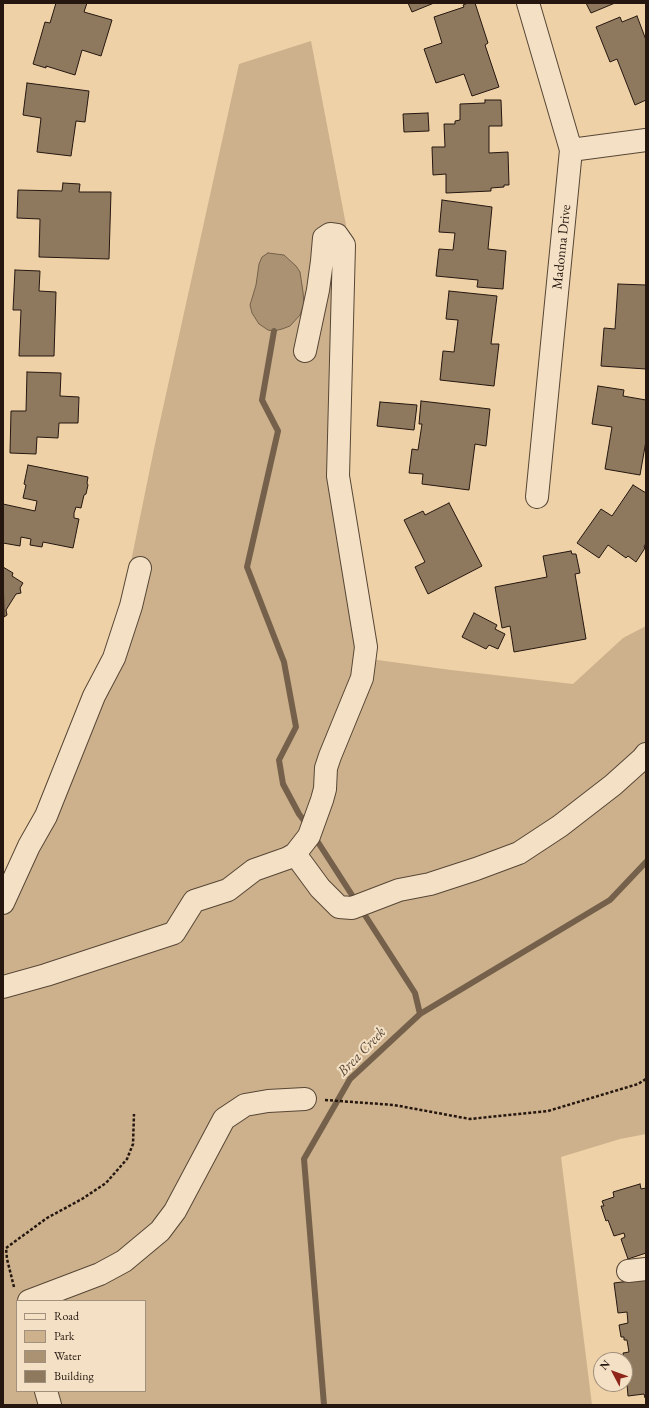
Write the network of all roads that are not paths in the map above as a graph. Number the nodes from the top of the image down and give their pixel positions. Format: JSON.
{"nodes":[{"id":1,"x":528,"y":3,"type":"edge"},
{"id":2,"x":646,"y":140,"type":"edge"},
{"id":3,"x":571,"y":150,"type":"junction"},
{"id":4,"x":305,"y":351,"type":"dead end"},
{"id":5,"x":537,"y":497,"type":"dead end"},
{"id":6,"x":140,"y":568,"type":"dead end"},
{"id":7,"x":646,"y":754,"type":"edge"},
{"id":8,"x":295,"y":854,"type":"junction"},
{"id":9,"x":3,"y":902,"type":"edge"},
{"id":10,"x":3,"y":987,"type":"edge"},
{"id":11,"x":305,"y":1099,"type":"road end"},
{"id":12,"x":23,"y":1297,"type":"edge"},
{"id":13,"x":46,"y":1392,"type":"edge"},
{"id":14,"x":50,"y":1405,"type":"edge"}],
"edges":[{"from":1,"to":3,"type":"street","name":"Madonna Drive"},
{"from":2,"to":3,"type":"street"},
{"from":3,"to":5,"type":"street","name":"Madonna Drive"},
{"from":4,"to":8,"type":"street"},
{"from":6,"to":9,"type":"street"},
{"from":7,"to":8,"type":"street"},
{"from":8,"to":10,"type":"street"},
{"from":11,"to":12,"type":"street"},
{"from":13,"to":14,"type":"street"}]}
